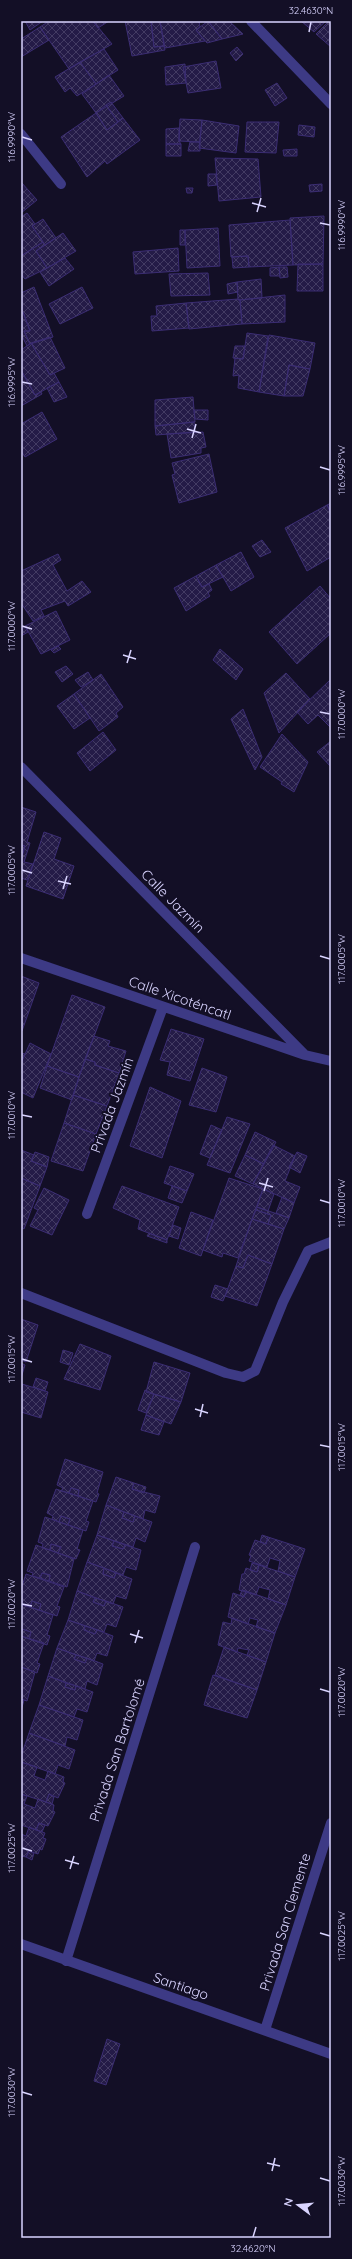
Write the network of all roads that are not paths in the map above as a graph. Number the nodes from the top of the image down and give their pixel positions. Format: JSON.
{"nodes":[{"id":1,"x":251,"y":21,"type":"edge"},
{"id":2,"x":331,"y":104,"type":"edge"},
{"id":3,"x":21,"y":134,"type":"edge"},
{"id":4,"x":61,"y":184,"type":"dead end"},
{"id":5,"x":21,"y":767,"type":"edge"},
{"id":6,"x":21,"y":958,"type":"edge"},
{"id":7,"x":163,"y":1007,"type":"junction"},
{"id":8,"x":305,"y":1054,"type":"junction"},
{"id":9,"x":331,"y":1061,"type":"edge"},
{"id":10,"x":87,"y":1214,"type":"dead end"},
{"id":11,"x":331,"y":1242,"type":"edge"},
{"id":12,"x":21,"y":1293,"type":"edge"},
{"id":13,"x":195,"y":1547,"type":"dead end"},
{"id":14,"x":331,"y":1823,"type":"edge"},
{"id":15,"x":21,"y":1944,"type":"edge"},
{"id":16,"x":66,"y":1961,"type":"junction"},
{"id":17,"x":265,"y":2030,"type":"junction"},
{"id":18,"x":331,"y":2054,"type":"edge"}],
"edges":[{"from":1,"to":2,"type":"street"},
{"from":3,"to":4,"type":"street"},
{"from":5,"to":8,"type":"street","name":"Calle Jazmín"},
{"from":6,"to":7,"type":"street","name":"Calle Xicoténcatl"},
{"from":7,"to":8,"type":"street","name":"Calle Xicoténcatl"},
{"from":7,"to":10,"type":"street","name":"Privada Jazmín"},
{"from":8,"to":9,"type":"street","name":"Calle Xicoténcatl"},
{"from":11,"to":12,"type":"street"},
{"from":13,"to":16,"type":"street","name":"Privada San Bartolomé"},
{"from":14,"to":17,"type":"street","name":"Privada San Clemente"},
{"from":15,"to":16,"type":"street","name":"Santiago"},
{"from":16,"to":17,"type":"street","name":"Santiago"},
{"from":17,"to":18,"type":"street","name":"Santiago"}]}
